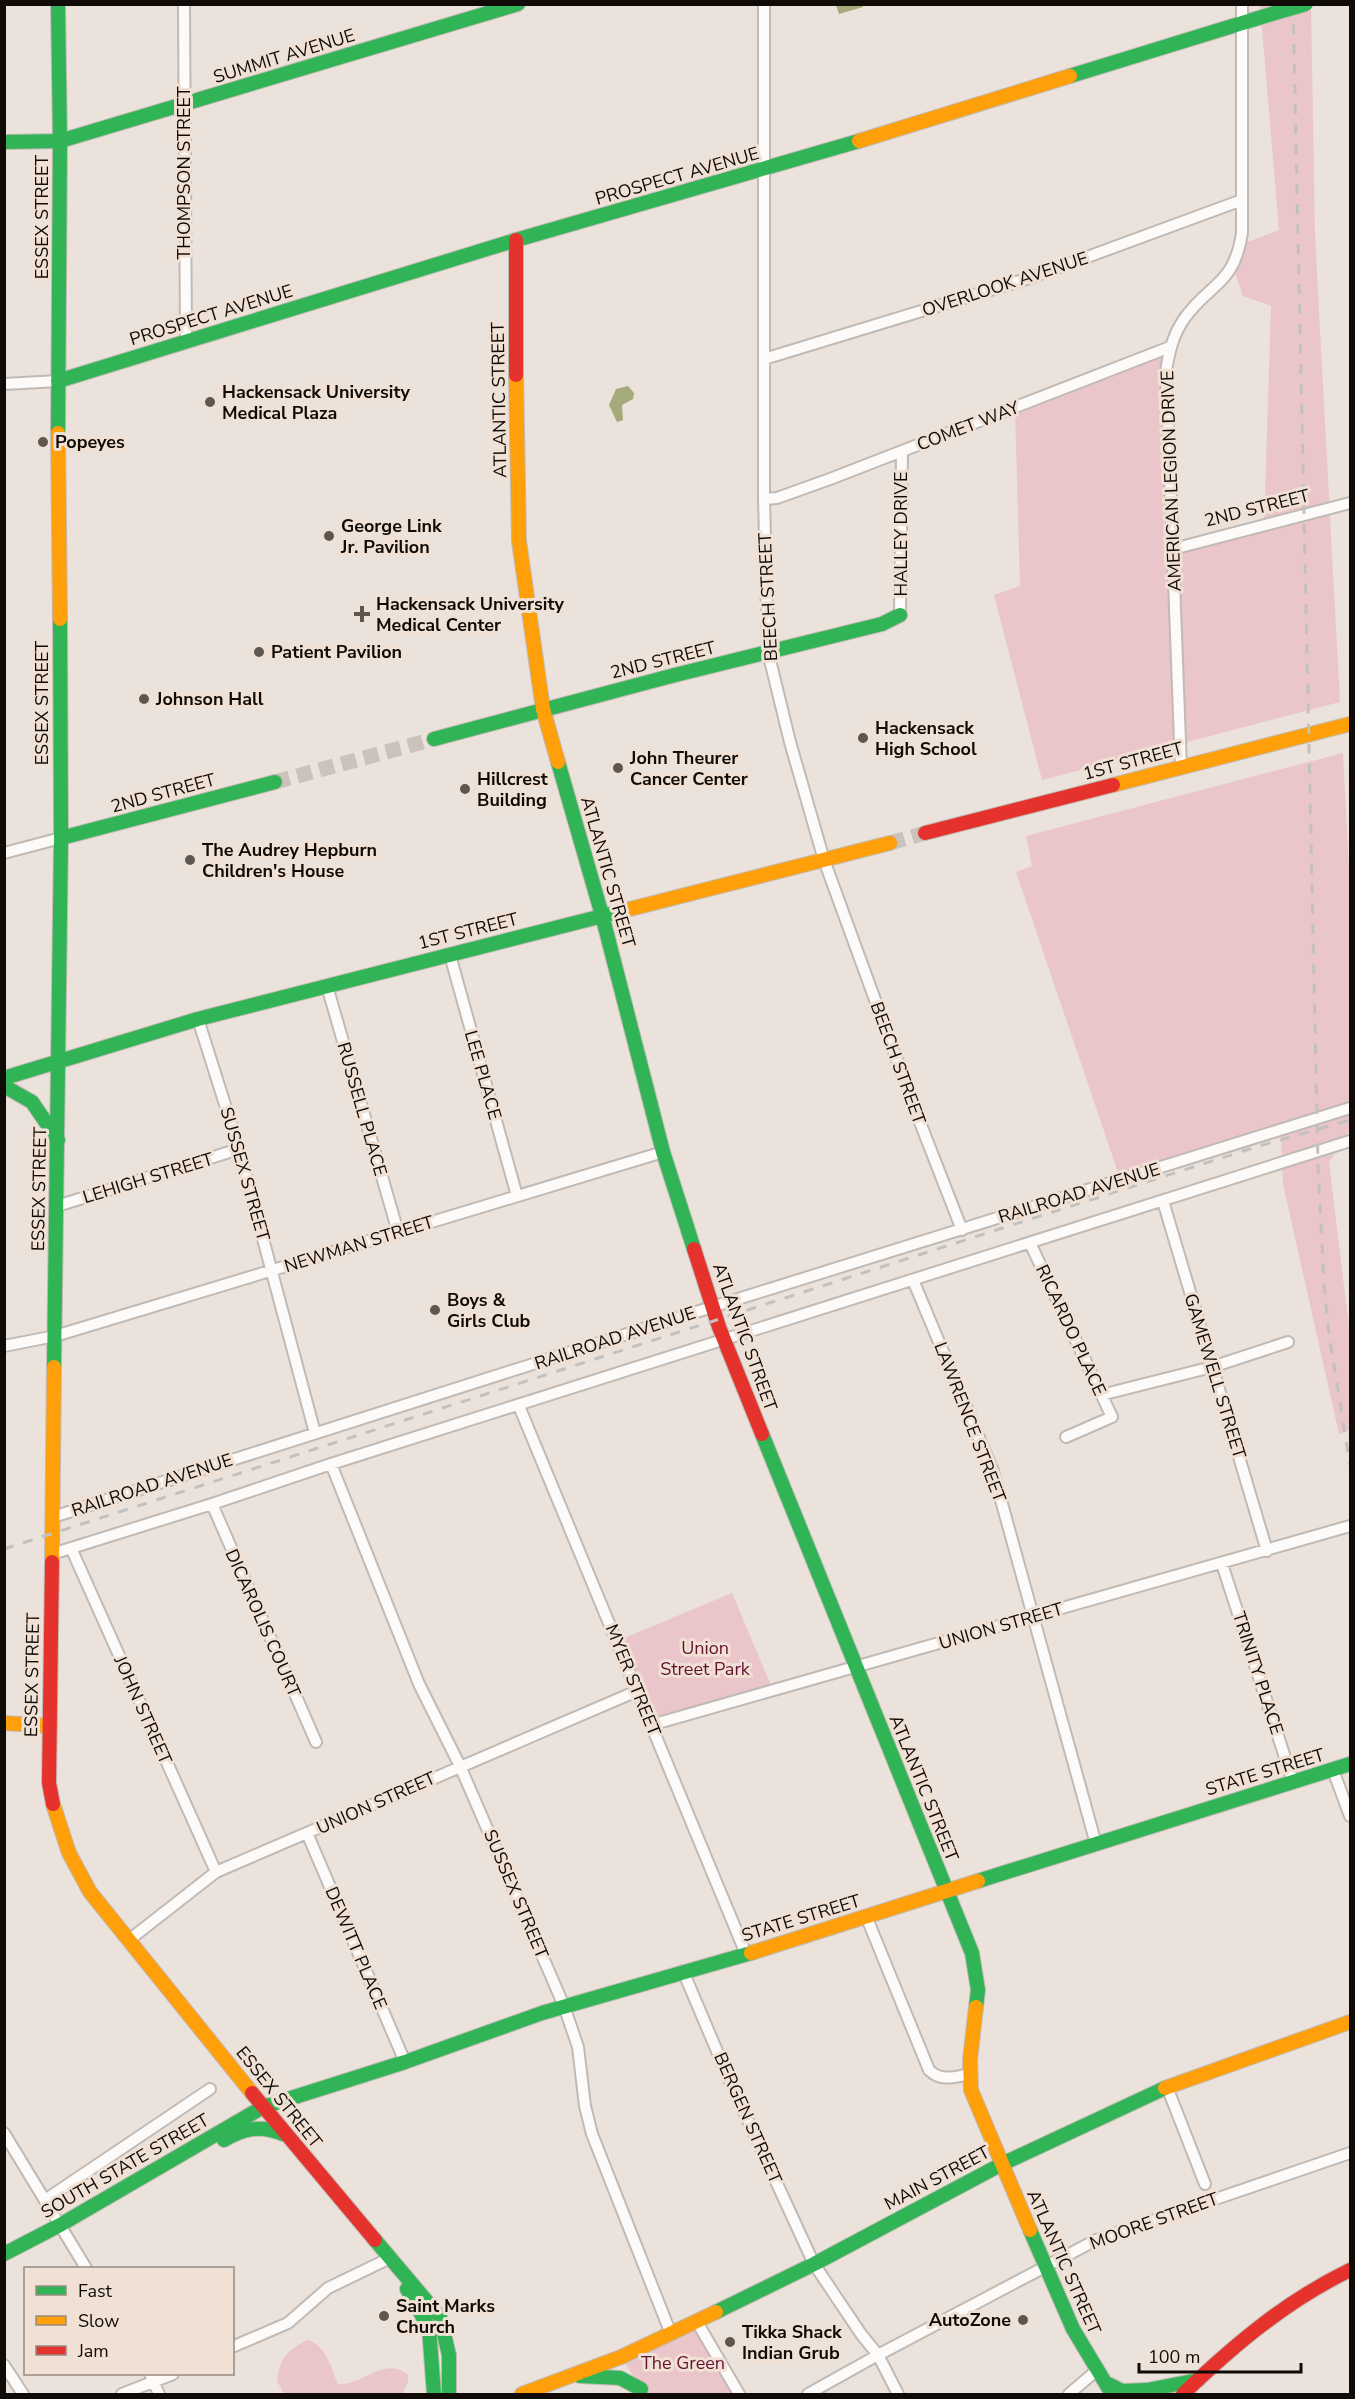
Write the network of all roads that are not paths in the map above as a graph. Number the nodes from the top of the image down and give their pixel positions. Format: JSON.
{"nodes":[{"id":1,"x":58,"y":4,"type":"edge"},
{"id":2,"x":184,"y":4,"type":"edge"},
{"id":3,"x":518,"y":4,"type":"edge"},
{"id":4,"x":765,"y":4,"type":"edge"},
{"id":5,"x":1242,"y":4,"type":"edge"},
{"id":6,"x":1306,"y":4,"type":"edge"},
{"id":7,"x":1242,"y":23,"type":"junction"},
{"id":8,"x":183,"y":106,"type":"junction"},
{"id":9,"x":60,"y":141,"type":"junction"},
{"id":10,"x":4,"y":142,"type":"edge"},
{"id":11,"x":764,"y":170,"type":"junction"},
{"id":12,"x":1242,"y":200,"type":"junction"},
{"id":13,"x":516,"y":240,"type":"junction"},
{"id":14,"x":186,"y":342,"type":"junction"},
{"id":15,"x":1170,"y":347,"type":"junction"},
{"id":16,"x":764,"y":359,"type":"junction"},
{"id":17,"x":58,"y":381,"type":"junction"},
{"id":18,"x":4,"y":384,"type":"edge"},
{"id":19,"x":902,"y":452,"type":"junction"},
{"id":20,"x":764,"y":500,"type":"junction"},
{"id":21,"x":1350,"y":503,"type":"edge"},
{"id":22,"x":1173,"y":549,"type":"junction"},
{"id":23,"x":900,"y":615,"type":"joint"},
{"id":24,"x":768,"y":652,"type":"junction"},
{"id":25,"x":543,"y":709,"type":"junction"},
{"id":26,"x":1350,"y":724,"type":"edge"},
{"id":27,"x":434,"y":740,"type":"tunnel mouth"},
{"id":28,"x":1181,"y":767,"type":"junction"},
{"id":29,"x":275,"y":782,"type":"tunnel mouth"},
{"id":30,"x":925,"y":833,"type":"tunnel mouth"},
{"id":31,"x":61,"y":838,"type":"junction"},
{"id":32,"x":890,"y":843,"type":"tunnel mouth"},
{"id":33,"x":4,"y":853,"type":"edge"},
{"id":34,"x":824,"y":860,"type":"junction"},
{"id":35,"x":602,"y":915,"type":"junction"},
{"id":36,"x":450,"y":955,"type":"junction"},
{"id":37,"x":327,"y":986,"type":"junction"},
{"id":38,"x":198,"y":1019,"type":"junction"},
{"id":39,"x":58,"y":1063,"type":"junction"},
{"id":40,"x":4,"y":1078,"type":"edge"},
{"id":41,"x":4,"y":1086,"type":"edge"},
{"id":42,"x":1350,"y":1108,"type":"edge"},
{"id":43,"x":58,"y":1140,"type":"junction"},
{"id":44,"x":1350,"y":1141,"type":"edge"},
{"id":45,"x":239,"y":1149,"type":"junction"},
{"id":46,"x":663,"y":1152,"type":"junction"},
{"id":47,"x":517,"y":1196,"type":"junction"},
{"id":48,"x":1163,"y":1201,"type":"junction"},
{"id":49,"x":57,"y":1206,"type":"junction"},
{"id":50,"x":962,"y":1230,"type":"junction"},
{"id":51,"x":398,"y":1232,"type":"junction"},
{"id":52,"x":1030,"y":1243,"type":"junction"},
{"id":53,"x":272,"y":1270,"type":"junction"},
{"id":54,"x":913,"y":1280,"type":"junction"},
{"id":55,"x":712,"y":1307,"type":"junction"},
{"id":56,"x":55,"y":1336,"type":"junction"},
{"id":57,"x":724,"y":1341,"type":"junction"},
{"id":58,"x":1288,"y":1342,"type":"dead end"},
{"id":59,"x":4,"y":1346,"type":"edge"},
{"id":60,"x":1212,"y":1367,"type":"junction"},
{"id":61,"x":1101,"y":1395,"type":"junction"},
{"id":62,"x":519,"y":1406,"type":"junction"},
{"id":63,"x":315,"y":1433,"type":"junction"},
{"id":64,"x":1066,"y":1437,"type":"dead end"},
{"id":65,"x":331,"y":1464,"type":"junction"},
{"id":66,"x":212,"y":1504,"type":"junction"},
{"id":67,"x":53,"y":1517,"type":"junction"},
{"id":68,"x":1350,"y":1526,"type":"edge"},
{"id":69,"x":71,"y":1548,"type":"junction"},
{"id":70,"x":1267,"y":1551,"type":"junction"},
{"id":71,"x":52,"y":1554,"type":"junction"},
{"id":72,"x":1222,"y":1564,"type":"junction"},
{"id":73,"x":1033,"y":1617,"type":"junction"},
{"id":74,"x":856,"y":1667,"type":"junction"},
{"id":75,"x":637,"y":1691,"type":"junction"},
{"id":76,"x":4,"y":1723,"type":"edge"},
{"id":77,"x":651,"y":1725,"type":"junction"},
{"id":78,"x":50,"y":1726,"type":"junction"},
{"id":79,"x":315,"y":1742,"type":"dead end"},
{"id":80,"x":1350,"y":1764,"type":"edge"},
{"id":81,"x":460,"y":1766,"type":"junction"},
{"id":82,"x":1333,"y":1770,"type":"junction"},
{"id":83,"x":1293,"y":1782,"type":"junction"},
{"id":84,"x":1350,"y":1816,"type":"edge"},
{"id":85,"x":307,"y":1833,"type":"junction"},
{"id":86,"x":1096,"y":1844,"type":"junction"},
{"id":87,"x":216,"y":1872,"type":"junction"},
{"id":88,"x":947,"y":1891,"type":"junction"},
{"id":89,"x":866,"y":1916,"type":"junction"},
{"id":90,"x":129,"y":1940,"type":"junction"},
{"id":91,"x":746,"y":1954,"type":"junction"},
{"id":92,"x":683,"y":1971,"type":"junction"},
{"id":93,"x":564,"y":2006,"type":"junction"},
{"id":94,"x":1350,"y":2022,"type":"edge"},
{"id":95,"x":405,"y":2062,"type":"junction"},
{"id":96,"x":970,"y":2074,"type":"junction"},
{"id":97,"x":1167,"y":2087,"type":"junction"},
{"id":98,"x":210,"y":2089,"type":"dead end"},
{"id":99,"x":263,"y":2107,"type":"junction"},
{"id":100,"x":4,"y":2133,"type":"edge"},
{"id":101,"x":288,"y":2136,"type":"junction"},
{"id":102,"x":201,"y":2143,"type":"junction"},
{"id":103,"x":1350,"y":2153,"type":"edge"},
{"id":104,"x":1002,"y":2164,"type":"junction"},
{"id":105,"x":1205,"y":2184,"type":"dead end"},
{"id":106,"x":45,"y":2200,"type":"junction"},
{"id":107,"x":60,"y":2225,"type":"junction"},
{"id":108,"x":4,"y":2254,"type":"edge"},
{"id":109,"x":390,"y":2258,"type":"junction"},
{"id":110,"x":814,"y":2264,"type":"junction"},
{"id":111,"x":85,"y":2267,"type":"edge"},
{"id":112,"x":1045,"y":2268,"type":"junction"},
{"id":113,"x":1350,"y":2270,"type":"edge"},
{"id":114,"x":697,"y":2322,"type":"junction"},
{"id":115,"x":671,"y":2334,"type":"junction"},
{"id":116,"x":234,"y":2346,"type":"edge"},
{"id":117,"x":878,"y":2355,"type":"junction"},
{"id":118,"x":621,"y":2357,"type":"junction"},
{"id":119,"x":4,"y":2365,"type":"edge"},
{"id":120,"x":574,"y":2376,"type":"junction"},
{"id":121,"x":1100,"y":2376,"type":"junction"},
{"id":122,"x":153,"y":2377,"type":"edge"},
{"id":123,"x":1198,"y":2379,"type":"junction"},
{"id":124,"x":545,"y":2390,"type":"edge"},
{"id":125,"x":643,"y":2392,"type":"edge"},
{"id":126,"x":23,"y":2394,"type":"edge"},
{"id":127,"x":122,"y":2394,"type":"edge"},
{"id":128,"x":159,"y":2394,"type":"edge"},
{"id":129,"x":434,"y":2394,"type":"edge"},
{"id":130,"x":449,"y":2394,"type":"edge"},
{"id":131,"x":522,"y":2394,"type":"edge"},
{"id":132,"x":739,"y":2394,"type":"edge"},
{"id":133,"x":808,"y":2394,"type":"edge"},
{"id":134,"x":898,"y":2394,"type":"edge"},
{"id":135,"x":1070,"y":2394,"type":"edge"},
{"id":136,"x":1112,"y":2394,"type":"edge"},
{"id":137,"x":1183,"y":2394,"type":"edge"}],
"edges":[{"from":1,"to":9,"type":"street","name":"ESSEX STREET"},
{"from":2,"to":8,"type":"street","name":"THOMPSON STREET"},
{"from":3,"to":8,"type":"street","name":"SUMMIT AVENUE"},
{"from":4,"to":11,"type":"street","name":"BEECH STREET"},
{"from":5,"to":7,"type":"street","name":"AMERICAN LEGION DRIVE"},
{"from":6,"to":7,"type":"street","name":"PROSPECT AVENUE","bridge":true},
{"from":7,"to":11,"type":"street","name":"PROSPECT AVENUE"},
{"from":7,"to":12,"type":"street","name":"AMERICAN LEGION DRIVE"},
{"from":8,"to":9,"type":"street","name":"SUMMIT AVENUE"},
{"from":8,"to":14,"type":"street","name":"THOMPSON STREET"},
{"from":9,"to":10,"type":"street","name":"SUMMIT AVENUE"},
{"from":9,"to":17,"type":"street","name":"ESSEX STREET"},
{"from":11,"to":13,"type":"street","name":"PROSPECT AVENUE"},
{"from":11,"to":16,"type":"street","name":"BEECH STREET"},
{"from":12,"to":15,"type":"street","name":"AMERICAN LEGION DRIVE"},
{"from":12,"to":16,"type":"street","name":"OVERLOOK AVENUE"},
{"from":13,"to":14,"type":"street","name":"PROSPECT AVENUE"},
{"from":13,"to":25,"type":"street","name":"ATLANTIC STREET"},
{"from":14,"to":17,"type":"street","name":"PROSPECT AVENUE"},
{"from":15,"to":19,"type":"street","name":"COMET WAY"},
{"from":15,"to":22,"type":"street","name":"AMERICAN LEGION DRIVE"},
{"from":16,"to":20,"type":"street","name":"BEECH STREET"},
{"from":17,"to":18,"type":"street"},
{"from":17,"to":31,"type":"street","name":"ESSEX STREET"},
{"from":19,"to":20,"type":"street","name":"COMET WAY"},
{"from":19,"to":23,"type":"street","name":"HALLEY DRIVE"},
{"from":20,"to":24,"type":"street","name":"BEECH STREET"},
{"from":21,"to":22,"type":"street","name":"2ND STREET"},
{"from":22,"to":28,"type":"street","name":"AMERICAN LEGION DRIVE"},
{"from":23,"to":24,"type":"street","name":"2ND STREET"},
{"from":24,"to":25,"type":"street","name":"2ND STREET"},
{"from":24,"to":34,"type":"street","name":"BEECH STREET"},
{"from":25,"to":27,"type":"street","name":"2ND STREET"},
{"from":25,"to":35,"type":"street","name":"ATLANTIC STREET"},
{"from":26,"to":28,"type":"street","name":"1ST STREET"},
{"from":28,"to":30,"type":"street","name":"1ST STREET"},
{"from":29,"to":31,"type":"street","name":"2ND STREET"},
{"from":31,"to":33,"type":"street"},
{"from":31,"to":39,"type":"street","name":"ESSEX STREET"},
{"from":32,"to":34,"type":"street","name":"1ST STREET"},
{"from":34,"to":35,"type":"street","name":"1ST STREET"},
{"from":34,"to":50,"type":"street","name":"BEECH STREET"},
{"from":35,"to":36,"type":"street","name":"1ST STREET"},
{"from":35,"to":46,"type":"street","name":"ATLANTIC STREET"},
{"from":36,"to":37,"type":"street","name":"1ST STREET"},
{"from":36,"to":47,"type":"street","name":"LEE PLACE"},
{"from":37,"to":38,"type":"street","name":"1ST STREET"},
{"from":37,"to":51,"type":"street","name":"RUSSELL PLACE"},
{"from":38,"to":39,"type":"street","name":"1ST STREET"},
{"from":38,"to":45,"type":"street","name":"SUSSEX STREET"},
{"from":39,"to":40,"type":"street","name":"1ST STREET"},
{"from":39,"to":43,"type":"street","name":"ESSEX STREET"},
{"from":41,"to":43,"type":"street"},
{"from":42,"to":50,"type":"street","name":"RAILROAD AVENUE"},
{"from":43,"to":49,"type":"street","name":"ESSEX STREET"},
{"from":44,"to":48,"type":"street","name":"RAILROAD AVENUE"},
{"from":45,"to":49,"type":"street","name":"LEHIGH STREET"},
{"from":45,"to":53,"type":"street","name":"SUSSEX STREET"},
{"from":46,"to":47,"type":"street","name":"NEWMAN STREET"},
{"from":46,"to":55,"type":"street","name":"ATLANTIC STREET"},
{"from":47,"to":51,"type":"street","name":"NEWMAN STREET"},
{"from":48,"to":52,"type":"street","name":"RAILROAD AVENUE"},
{"from":48,"to":60,"type":"street","name":"GAMEWELL STREET"},
{"from":49,"to":56,"type":"street","name":"ESSEX STREET"},
{"from":50,"to":55,"type":"street","name":"RAILROAD AVENUE"},
{"from":51,"to":53,"type":"street","name":"NEWMAN STREET"},
{"from":52,"to":54,"type":"street","name":"RAILROAD AVENUE"},
{"from":52,"to":61,"type":"street","name":"RICARDO PLACE"},
{"from":53,"to":56,"type":"street","name":"NEWMAN STREET"},
{"from":53,"to":63,"type":"street","name":"SUSSEX STREET"},
{"from":54,"to":57,"type":"street","name":"RAILROAD AVENUE"},
{"from":54,"to":73,"type":"street","name":"LAWRENCE STREET"},
{"from":55,"to":57,"type":"street","name":"ATLANTIC STREET"},
{"from":55,"to":63,"type":"street","name":"RAILROAD AVENUE"},
{"from":56,"to":59,"type":"street","name":"NEWMAN STREET"},
{"from":56,"to":67,"type":"street","name":"ESSEX STREET"},
{"from":57,"to":62,"type":"street","name":"RAILROAD AVENUE"},
{"from":57,"to":74,"type":"street","name":"ATLANTIC STREET"},
{"from":58,"to":60,"type":"street"},
{"from":60,"to":61,"type":"street"},
{"from":60,"to":70,"type":"street","name":"GAMEWELL STREET"},
{"from":61,"to":64,"type":"street","name":"RICARDO PLACE"},
{"from":62,"to":65,"type":"street","name":"RAILROAD AVENUE"},
{"from":62,"to":75,"type":"street","name":"MYER STREET"},
{"from":63,"to":67,"type":"street","name":"RAILROAD AVENUE"},
{"from":65,"to":66,"type":"street","name":"RAILROAD AVENUE"},
{"from":65,"to":81,"type":"street","name":"SUSSEX STREET"},
{"from":66,"to":69,"type":"street","name":"RAILROAD AVENUE"},
{"from":66,"to":79,"type":"street","name":"DICAROLIS COURT"},
{"from":67,"to":71,"type":"street","name":"ESSEX STREET"},
{"from":68,"to":70,"type":"street","name":"UNION STREET"},
{"from":69,"to":71,"type":"street","name":"RAILROAD AVENUE"},
{"from":69,"to":87,"type":"street","name":"JOHN STREET"},
{"from":70,"to":72,"type":"street","name":"UNION STREET"},
{"from":71,"to":78,"type":"street","name":"ESSEX STREET"},
{"from":72,"to":73,"type":"street","name":"UNION STREET"},
{"from":72,"to":83,"type":"street","name":"TRINITY PLACE"},
{"from":73,"to":74,"type":"street","name":"UNION STREET"},
{"from":73,"to":86,"type":"street","name":"LAWRENCE STREET"},
{"from":74,"to":77,"type":"street","name":"UNION STREET"},
{"from":74,"to":88,"type":"street","name":"ATLANTIC STREET"},
{"from":75,"to":77,"type":"street","name":"MYER STREET"},
{"from":75,"to":81,"type":"street","name":"UNION STREET"},
{"from":76,"to":78,"type":"street"},
{"from":77,"to":91,"type":"street","name":"MYER STREET"},
{"from":78,"to":90,"type":"street","name":"ESSEX STREET"},
{"from":80,"to":82,"type":"street","name":"STATE STREET"},
{"from":81,"to":85,"type":"street","name":"UNION STREET"},
{"from":81,"to":93,"type":"street","name":"SUSSEX STREET"},
{"from":82,"to":83,"type":"street","name":"STATE STREET"},
{"from":82,"to":84,"type":"street"},
{"from":83,"to":86,"type":"street","name":"STATE STREET"},
{"from":85,"to":87,"type":"street","name":"UNION STREET"},
{"from":85,"to":95,"type":"street","name":"DEWITT PLACE"},
{"from":86,"to":88,"type":"street","name":"STATE STREET"},
{"from":87,"to":90,"type":"street","name":"UNION STREET"},
{"from":88,"to":89,"type":"street","name":"STATE STREET"},
{"from":88,"to":96,"type":"street","name":"ATLANTIC STREET"},
{"from":89,"to":91,"type":"street","name":"STATE STREET"},
{"from":89,"to":96,"type":"street"},
{"from":90,"to":99,"type":"street","name":"ESSEX STREET"},
{"from":91,"to":92,"type":"street","name":"STATE STREET"},
{"from":92,"to":93,"type":"street","name":"STATE STREET"},
{"from":92,"to":110,"type":"street","name":"BERGEN STREET"},
{"from":93,"to":95,"type":"street","name":"STATE STREET"},
{"from":93,"to":115,"type":"street","name":"SUSSEX STREET"},
{"from":94,"to":97,"type":"street","name":"MAIN STREET"},
{"from":95,"to":99,"type":"street","name":"STATE STREET"},
{"from":96,"to":104,"type":"street","name":"ATLANTIC STREET"},
{"from":97,"to":104,"type":"street","name":"MAIN STREET"},
{"from":97,"to":105,"type":"street"},
{"from":98,"to":106,"type":"street"},
{"from":99,"to":101,"type":"street","name":"ESSEX STREET"},
{"from":99,"to":102,"type":"street","name":"SOUTH STATE STREET"},
{"from":100,"to":106,"type":"street"},
{"from":101,"to":102,"type":"street"},
{"from":101,"to":109,"type":"street","name":"ESSEX STREET"},
{"from":102,"to":107,"type":"street","name":"SOUTH STATE STREET"},
{"from":103,"to":112,"type":"street","name":"MOORE STREET"},
{"from":104,"to":110,"type":"street","name":"MAIN STREET"},
{"from":104,"to":112,"type":"street","name":"ATLANTIC STREET"},
{"from":106,"to":107,"type":"street"},
{"from":107,"to":108,"type":"street","name":"SOUTH STATE STREET"},
{"from":107,"to":111,"type":"street"},
{"from":109,"to":116,"type":"street"},
{"from":109,"to":129,"type":"street","name":"ESSEX STREET"},
{"from":109,"to":130,"type":"street","name":"ESSEX STREET"},
{"from":110,"to":114,"type":"street","name":"MAIN STREET"},
{"from":110,"to":117,"type":"street","name":"BERGEN STREET"},
{"from":112,"to":117,"type":"street","name":"MOORE STREET"},
{"from":112,"to":121,"type":"street","name":"ATLANTIC STREET"},
{"from":113,"to":123,"type":"street"},
{"from":114,"to":115,"type":"street","name":"MAIN STREET"},
{"from":114,"to":132,"type":"street"},
{"from":115,"to":118,"type":"street","name":"MAIN STREET"},
{"from":117,"to":133,"type":"street","name":"MOORE STREET"},
{"from":117,"to":134,"type":"street","name":"BERGEN STREET"},
{"from":118,"to":120,"type":"street","name":"MAIN STREET"},
{"from":118,"to":125,"type":"street"},
{"from":119,"to":126,"type":"street"},
{"from":120,"to":124,"type":"street","name":"MAIN STREET"},
{"from":120,"to":125,"type":"street"},
{"from":121,"to":123,"type":"street"},
{"from":121,"to":135,"type":"street"},
{"from":121,"to":136,"type":"street","name":"ATLANTIC STREET"},
{"from":122,"to":127,"type":"street"},
{"from":122,"to":128,"type":"street"},
{"from":123,"to":137,"type":"street"},
{"from":124,"to":131,"type":"street","name":"MAIN STREET"}]}
